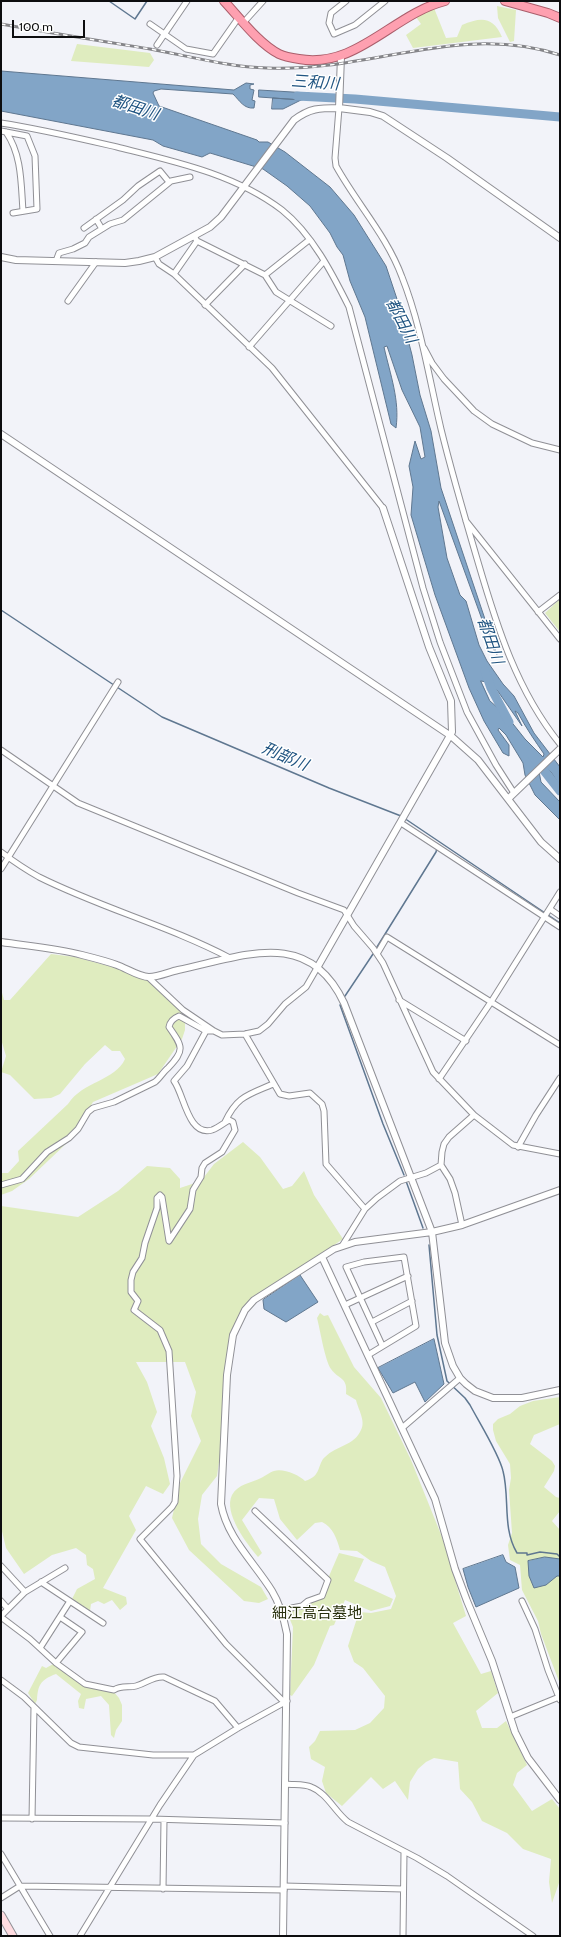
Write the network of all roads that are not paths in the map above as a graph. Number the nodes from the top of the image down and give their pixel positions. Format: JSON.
{"nodes":[{"id":1,"x":187,"y":1,"type":"edge"},
{"id":2,"x":224,"y":1,"type":"edge"},
{"id":3,"x":264,"y":1,"type":"edge"},
{"id":4,"x":346,"y":1,"type":"edge"},
{"id":5,"x":385,"y":1,"type":"edge"},
{"id":6,"x":445,"y":1,"type":"edge"},
{"id":7,"x":505,"y":1,"type":"edge"},
{"id":8,"x":560,"y":18,"type":"edge"},
{"id":9,"x":241,"y":19,"type":"junction"},
{"id":10,"x":150,"y":24,"type":"dead end"},
{"id":11,"x":164,"y":34,"type":"junction"},
{"id":12,"x":157,"y":45,"type":"dead end"},
{"id":13,"x":342,"y":57,"type":"junction"},
{"id":14,"x":339,"y":106,"type":"junction"},
{"id":15,"x":1,"y":123,"type":"edge"},
{"id":16,"x":2,"y":132,"type":"edge"},
{"id":17,"x":190,"y":177,"type":"dead end"},
{"id":18,"x":169,"y":182,"type":"junction"},
{"id":19,"x":244,"y":186,"type":"junction"},
{"id":20,"x":23,"y":211,"type":"junction"},
{"id":21,"x":13,"y":213,"type":"dead end"},
{"id":22,"x":96,"y":219,"type":"junction"},
{"id":23,"x":84,"y":228,"type":"dead end"},
{"id":24,"x":102,"y":229,"type":"junction"},
{"id":25,"x":195,"y":238,"type":"junction"},
{"id":26,"x":560,"y":238,"type":"edge"},
{"id":27,"x":309,"y":240,"type":"junction"},
{"id":28,"x":1,"y":257,"type":"edge"},
{"id":29,"x":155,"y":257,"type":"junction"},
{"id":30,"x":56,"y":261,"type":"junction"},
{"id":31,"x":324,"y":261,"type":"junction"},
{"id":32,"x":96,"y":262,"type":"junction"},
{"id":33,"x":245,"y":264,"type":"junction"},
{"id":34,"x":174,"y":274,"type":"junction"},
{"id":35,"x":265,"y":275,"type":"junction"},
{"id":36,"x":68,"y":301,"type":"dead end"},
{"id":37,"x":289,"y":301,"type":"junction"},
{"id":38,"x":205,"y":305,"type":"junction"},
{"id":39,"x":331,"y":326,"type":"dead end"},
{"id":40,"x":422,"y":346,"type":"junction"},
{"id":41,"x":249,"y":347,"type":"junction"},
{"id":42,"x":1,"y":434,"type":"edge"},
{"id":43,"x":560,"y":450,"type":"edge"},
{"id":44,"x":383,"y":508,"type":"joint"},
{"id":45,"x":466,"y":521,"type":"junction"},
{"id":46,"x":560,"y":595,"type":"edge"},
{"id":47,"x":538,"y":612,"type":"junction"},
{"id":48,"x":560,"y":639,"type":"edge"},
{"id":49,"x":118,"y":682,"type":"dead end"},
{"id":50,"x":451,"y":736,"type":"junction"},
{"id":51,"x":560,"y":744,"type":"edge"},
{"id":52,"x":560,"y":749,"type":"edge"},
{"id":53,"x":1,"y":750,"type":"edge"},
{"id":54,"x":53,"y":785,"type":"junction"},
{"id":55,"x":516,"y":791,"type":"junction"},
{"id":56,"x":508,"y":799,"type":"junction"},
{"id":57,"x":403,"y":819,"type":"junction"},
{"id":58,"x":1,"y":852,"type":"edge"},
{"id":59,"x":9,"y":857,"type":"junction"},
{"id":60,"x":560,"y":859,"type":"edge"},
{"id":61,"x":1,"y":869,"type":"edge"},
{"id":62,"x":560,"y":892,"type":"edge"},
{"id":63,"x":550,"y":909,"type":"junction"},
{"id":64,"x":348,"y":916,"type":"junction"},
{"id":65,"x":545,"y":916,"type":"junction"},
{"id":66,"x":560,"y":916,"type":"edge"},
{"id":67,"x":560,"y":927,"type":"edge"},
{"id":68,"x":1,"y":942,"type":"edge"},
{"id":69,"x":377,"y":954,"type":"junction"},
{"id":70,"x":230,"y":958,"type":"junction"},
{"id":71,"x":317,"y":968,"type":"junction"},
{"id":72,"x":148,"y":977,"type":"junction"},
{"id":73,"x":399,"y":1000,"type":"junction"},
{"id":74,"x":491,"y":1002,"type":"junction"},
{"id":75,"x":206,"y":1031,"type":"junction"},
{"id":76,"x":214,"y":1031,"type":"junction"},
{"id":77,"x":245,"y":1034,"type":"junction"},
{"id":78,"x":466,"y":1041,"type":"junction"},
{"id":79,"x":560,"y":1045,"type":"edge"},
{"id":80,"x":560,"y":1078,"type":"edge"},
{"id":81,"x":439,"y":1080,"type":"junction"},
{"id":82,"x":273,"y":1084,"type":"junction"},
{"id":83,"x":474,"y":1116,"type":"junction"},
{"id":84,"x":225,"y":1122,"type":"junction"},
{"id":85,"x":518,"y":1147,"type":"junction"},
{"id":86,"x":560,"y":1154,"type":"edge"},
{"id":87,"x":441,"y":1165,"type":"junction"},
{"id":88,"x":412,"y":1178,"type":"junction"},
{"id":89,"x":1,"y":1185,"type":"edge"},
{"id":90,"x":560,"y":1190,"type":"edge"},
{"id":91,"x":365,"y":1209,"type":"junction"},
{"id":92,"x":462,"y":1224,"type":"junction"},
{"id":93,"x":432,"y":1232,"type":"junction"},
{"id":94,"x":342,"y":1246,"type":"junction"},
{"id":95,"x":322,"y":1257,"type":"junction"},
{"id":96,"x":408,"y":1276,"type":"junction"},
{"id":97,"x":361,"y":1297,"type":"junction"},
{"id":98,"x":412,"y":1301,"type":"junction"},
{"id":99,"x":345,"y":1305,"type":"junction"},
{"id":100,"x":372,"y":1322,"type":"junction"},
{"id":101,"x":382,"y":1345,"type":"junction"},
{"id":102,"x":368,"y":1355,"type":"junction"},
{"id":103,"x":460,"y":1378,"type":"junction"},
{"id":104,"x":560,"y":1390,"type":"edge"},
{"id":105,"x":402,"y":1428,"type":"junction"},
{"id":106,"x":255,"y":1511,"type":"dead end"},
{"id":107,"x":1,"y":1566,"type":"edge"},
{"id":108,"x":65,"y":1568,"type":"dead end"},
{"id":109,"x":41,"y":1582,"type":"junction"},
{"id":110,"x":25,"y":1592,"type":"junction"},
{"id":111,"x":1,"y":1601,"type":"edge"},
{"id":112,"x":70,"y":1601,"type":"junction"},
{"id":113,"x":522,"y":1601,"type":"dead end"},
{"id":114,"x":8,"y":1609,"type":"junction"},
{"id":115,"x":281,"y":1610,"type":"junction"},
{"id":116,"x":1,"y":1616,"type":"edge"},
{"id":117,"x":60,"y":1617,"type":"junction"},
{"id":118,"x":103,"y":1623,"type":"dead end"},
{"id":119,"x":40,"y":1648,"type":"junction"},
{"id":120,"x":56,"y":1663,"type":"junction"},
{"id":121,"x":1,"y":1680,"type":"edge"},
{"id":122,"x":560,"y":1698,"type":"edge"},
{"id":123,"x":287,"y":1701,"type":"junction"},
{"id":124,"x":34,"y":1707,"type":"junction"},
{"id":125,"x":510,"y":1717,"type":"junction"},
{"id":126,"x":238,"y":1728,"type":"junction"},
{"id":127,"x":194,"y":1755,"type":"junction"},
{"id":128,"x":286,"y":1784,"type":"junction"},
{"id":129,"x":560,"y":1800,"type":"edge"},
{"id":130,"x":1,"y":1818,"type":"edge"},
{"id":131,"x":32,"y":1819,"type":"junction"},
{"id":132,"x":152,"y":1819,"type":"junction"},
{"id":133,"x":164,"y":1820,"type":"junction"},
{"id":134,"x":285,"y":1823,"type":"junction"},
{"id":135,"x":404,"y":1852,"type":"junction"},
{"id":136,"x":1,"y":1854,"type":"edge"},
{"id":137,"x":20,"y":1886,"type":"junction"},
{"id":138,"x":110,"y":1887,"type":"junction"},
{"id":139,"x":284,"y":1888,"type":"junction"},
{"id":140,"x":163,"y":1889,"type":"junction"},
{"id":141,"x":403,"y":1889,"type":"junction"},
{"id":142,"x":1,"y":1898,"type":"edge"},
{"id":143,"x":1,"y":1914,"type":"edge"},
{"id":144,"x":13,"y":1936,"type":"edge"},
{"id":145,"x":50,"y":1936,"type":"edge"},
{"id":146,"x":80,"y":1936,"type":"edge"},
{"id":147,"x":283,"y":1936,"type":"edge"},
{"id":148,"x":403,"y":1936,"type":"edge"},
{"id":149,"x":533,"y":1936,"type":"edge"}],
"edges":[{"from":1,"to":11,"type":"street"},
{"from":2,"to":9,"type":"highway"},
{"from":3,"to":9,"type":"street"},
{"from":4,"to":5,"type":"street"},
{"from":6,"to":13,"type":"highway"},
{"from":7,"to":8,"type":"highway"},
{"from":9,"to":11,"type":"street"},
{"from":9,"to":13,"type":"highway"},
{"from":10,"to":11,"type":"street"},
{"from":11,"to":12,"type":"street"},
{"from":13,"to":14,"type":"street"},
{"from":14,"to":19,"type":"street"},
{"from":14,"to":26,"type":"street"},
{"from":14,"to":40,"type":"street"},
{"from":15,"to":19,"type":"street"},
{"from":16,"to":20,"type":"street"},
{"from":16,"to":20,"type":"street"},
{"from":17,"to":18,"type":"street"},
{"from":18,"to":22,"type":"street"},
{"from":18,"to":24,"type":"street"},
{"from":19,"to":25,"type":"street"},
{"from":19,"to":27,"type":"street"},
{"from":20,"to":21,"type":"street"},
{"from":22,"to":23,"type":"street"},
{"from":22,"to":24,"type":"street"},
{"from":24,"to":30,"type":"street"},
{"from":25,"to":29,"type":"street"},
{"from":25,"to":33,"type":"street"},
{"from":25,"to":34,"type":"street"},
{"from":27,"to":31,"type":"street"},
{"from":27,"to":35,"type":"street"},
{"from":28,"to":30,"type":"street"},
{"from":29,"to":32,"type":"street"},
{"from":29,"to":34,"type":"street"},
{"from":30,"to":32,"type":"street"},
{"from":31,"to":37,"type":"street"},
{"from":31,"to":55,"type":"street"},
{"from":32,"to":36,"type":"street"},
{"from":33,"to":35,"type":"street"},
{"from":33,"to":38,"type":"street"},
{"from":34,"to":38,"type":"street"},
{"from":35,"to":37,"type":"street"},
{"from":37,"to":39,"type":"street"},
{"from":37,"to":41,"type":"street"},
{"from":38,"to":41,"type":"street"},
{"from":40,"to":43,"type":"street"},
{"from":40,"to":45,"type":"street"},
{"from":41,"to":44,"type":"street"},
{"from":42,"to":50,"type":"street"},
{"from":44,"to":50,"type":"street"},
{"from":45,"to":47,"type":"street"},
{"from":45,"to":51,"type":"street"},
{"from":46,"to":47,"type":"street"},
{"from":47,"to":48,"type":"street"},
{"from":49,"to":54,"type":"street"},
{"from":50,"to":56,"type":"street"},
{"from":50,"to":57,"type":"street"},
{"from":52,"to":55,"type":"street"},
{"from":53,"to":54,"type":"street"},
{"from":54,"to":59,"type":"street"},
{"from":54,"to":64,"type":"street"},
{"from":55,"to":56,"type":"street"},
{"from":56,"to":60,"type":"street"},
{"from":57,"to":64,"type":"street"},
{"from":57,"to":65,"type":"street"},
{"from":58,"to":59,"type":"street"},
{"from":59,"to":61,"type":"street"},
{"from":59,"to":70,"type":"street"},
{"from":62,"to":63,"type":"street"},
{"from":63,"to":65,"type":"street"},
{"from":63,"to":66,"type":"street"},
{"from":64,"to":69,"type":"street"},
{"from":64,"to":71,"type":"street"},
{"from":65,"to":67,"type":"street"},
{"from":65,"to":74,"type":"street"},
{"from":68,"to":72,"type":"street"},
{"from":69,"to":73,"type":"street"},
{"from":69,"to":74,"type":"street"},
{"from":70,"to":71,"type":"street"},
{"from":70,"to":72,"type":"street"},
{"from":71,"to":77,"type":"street"},
{"from":71,"to":88,"type":"street"},
{"from":72,"to":76,"type":"street"},
{"from":73,"to":78,"type":"street"},
{"from":73,"to":81,"type":"street"},
{"from":74,"to":78,"type":"street"},
{"from":74,"to":79,"type":"street"},
{"from":75,"to":76,"type":"street"},
{"from":75,"to":84,"type":"street"},
{"from":75,"to":89,"type":"street"},
{"from":76,"to":77,"type":"street"},
{"from":77,"to":82,"type":"street"},
{"from":78,"to":81,"type":"street"},
{"from":80,"to":85,"type":"street"},
{"from":81,"to":83,"type":"street"},
{"from":82,"to":84,"type":"street"},
{"from":82,"to":91,"type":"street"},
{"from":83,"to":85,"type":"street"},
{"from":83,"to":87,"type":"street"},
{"from":84,"to":123,"type":"street"},
{"from":85,"to":86,"type":"street"},
{"from":87,"to":88,"type":"street"},
{"from":87,"to":92,"type":"street"},
{"from":88,"to":91,"type":"street"},
{"from":88,"to":93,"type":"street"},
{"from":90,"to":92,"type":"street"},
{"from":91,"to":94,"type":"street"},
{"from":92,"to":93,"type":"street"},
{"from":93,"to":94,"type":"street"},
{"from":93,"to":103,"type":"street"},
{"from":94,"to":95,"type":"street"},
{"from":95,"to":99,"type":"street"},
{"from":95,"to":115,"type":"street"},
{"from":96,"to":97,"type":"street"},
{"from":96,"to":97,"type":"street"},
{"from":96,"to":98,"type":"street"},
{"from":97,"to":99,"type":"street"},
{"from":97,"to":100,"type":"street"},
{"from":98,"to":100,"type":"street"},
{"from":98,"to":101,"type":"street"},
{"from":99,"to":102,"type":"street"},
{"from":100,"to":101,"type":"street"},
{"from":101,"to":102,"type":"street"},
{"from":102,"to":105,"type":"street"},
{"from":103,"to":104,"type":"street"},
{"from":103,"to":105,"type":"street"},
{"from":105,"to":125,"type":"street"},
{"from":106,"to":115,"type":"street"},
{"from":107,"to":110,"type":"street"},
{"from":108,"to":109,"type":"street"},
{"from":109,"to":110,"type":"street"},
{"from":109,"to":112,"type":"street"},
{"from":110,"to":114,"type":"street"},
{"from":111,"to":114,"type":"street"},
{"from":112,"to":117,"type":"street"},
{"from":112,"to":118,"type":"street"},
{"from":113,"to":122,"type":"street"},
{"from":114,"to":116,"type":"street"},
{"from":115,"to":123,"type":"street"},
{"from":116,"to":119,"type":"street"},
{"from":117,"to":119,"type":"street"},
{"from":117,"to":120,"type":"street"},
{"from":119,"to":120,"type":"street"},
{"from":120,"to":126,"type":"street"},
{"from":121,"to":124,"type":"street"},
{"from":122,"to":125,"type":"street"},
{"from":123,"to":126,"type":"street"},
{"from":123,"to":128,"type":"street"},
{"from":124,"to":127,"type":"street"},
{"from":124,"to":131,"type":"street"},
{"from":125,"to":129,"type":"street"},
{"from":126,"to":127,"type":"street"},
{"from":127,"to":132,"type":"street"},
{"from":128,"to":134,"type":"street"},
{"from":128,"to":135,"type":"street"},
{"from":130,"to":131,"type":"street"},
{"from":131,"to":132,"type":"street"},
{"from":132,"to":133,"type":"street"},
{"from":132,"to":138,"type":"street"},
{"from":133,"to":134,"type":"street"},
{"from":133,"to":140,"type":"street"},
{"from":134,"to":139,"type":"street"},
{"from":135,"to":141,"type":"street"},
{"from":135,"to":149,"type":"street"},
{"from":136,"to":137,"type":"street"},
{"from":137,"to":138,"type":"street"},
{"from":137,"to":142,"type":"street"},
{"from":137,"to":145,"type":"street"},
{"from":138,"to":140,"type":"street"},
{"from":138,"to":146,"type":"street"},
{"from":139,"to":140,"type":"street"},
{"from":139,"to":141,"type":"street"},
{"from":139,"to":147,"type":"street"},
{"from":141,"to":148,"type":"street"},
{"from":143,"to":144,"type":"main road"}]}
